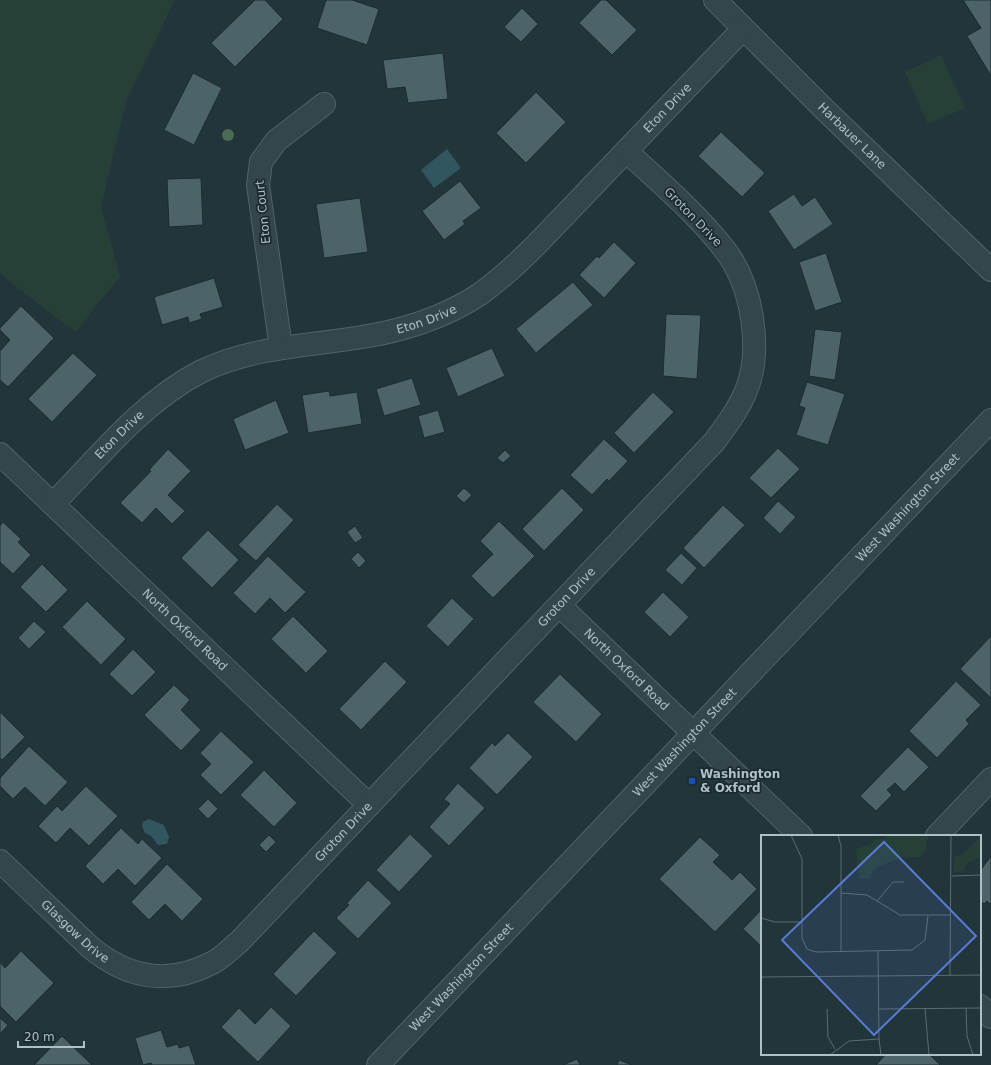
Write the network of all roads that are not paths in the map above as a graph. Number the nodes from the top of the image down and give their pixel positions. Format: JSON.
{"nodes":[{"id":1,"x":714,"y":0,"type":"edge"},
{"id":2,"x":743,"y":30,"type":"junction"},
{"id":3,"x":324,"y":104,"type":"dead end"},
{"id":4,"x":626,"y":151,"type":"junction"},
{"id":5,"x":991,"y":270,"type":"edge"},
{"id":6,"x":281,"y":348,"type":"junction"},
{"id":7,"x":991,"y":420,"type":"edge"},
{"id":8,"x":0,"y":454,"type":"edge"},
{"id":9,"x":53,"y":504,"type":"junction"},
{"id":10,"x":560,"y":606,"type":"junction"},
{"id":11,"x":694,"y":734,"type":"junction"},
{"id":12,"x":991,"y":779,"type":"edge"},
{"id":13,"x":369,"y":805,"type":"junction"},
{"id":14,"x":800,"y":835,"type":"edge"},
{"id":15,"x":938,"y":835,"type":"edge"},
{"id":16,"x":2,"y":867,"type":"edge"},
{"id":17,"x":163,"y":977,"type":"joint"},
{"id":18,"x":981,"y":1007,"type":"edge"},
{"id":19,"x":991,"y":1017,"type":"edge"},
{"id":20,"x":378,"y":1065,"type":"edge"}],
"edges":[{"from":1,"to":2,"type":"street","name":"Harbauer Lane"},
{"from":2,"to":4,"type":"street","name":"Eton Drive"},
{"from":2,"to":5,"type":"street","name":"Harbauer Lane"},
{"from":3,"to":6,"type":"street","name":"Eton Court"},
{"from":4,"to":6,"type":"street","name":"Eton Drive"},
{"from":4,"to":10,"type":"street","name":"Groton Drive"},
{"from":6,"to":9,"type":"street","name":"Eton Drive"},
{"from":7,"to":11,"type":"street","name":"West Washington Street"},
{"from":8,"to":9,"type":"street","name":"North Oxford Road"},
{"from":9,"to":13,"type":"street","name":"North Oxford Road"},
{"from":10,"to":11,"type":"street","name":"North Oxford Road"},
{"from":10,"to":13,"type":"street","name":"Groton Drive"},
{"from":11,"to":14,"type":"street","name":"North Oxford Road"},
{"from":11,"to":20,"type":"street","name":"West Washington Street"},
{"from":12,"to":15,"type":"street"},
{"from":13,"to":17,"type":"street","name":"Groton Drive"},
{"from":16,"to":17,"type":"street","name":"Glasgow Drive"},
{"from":18,"to":19,"type":"street"}]}
